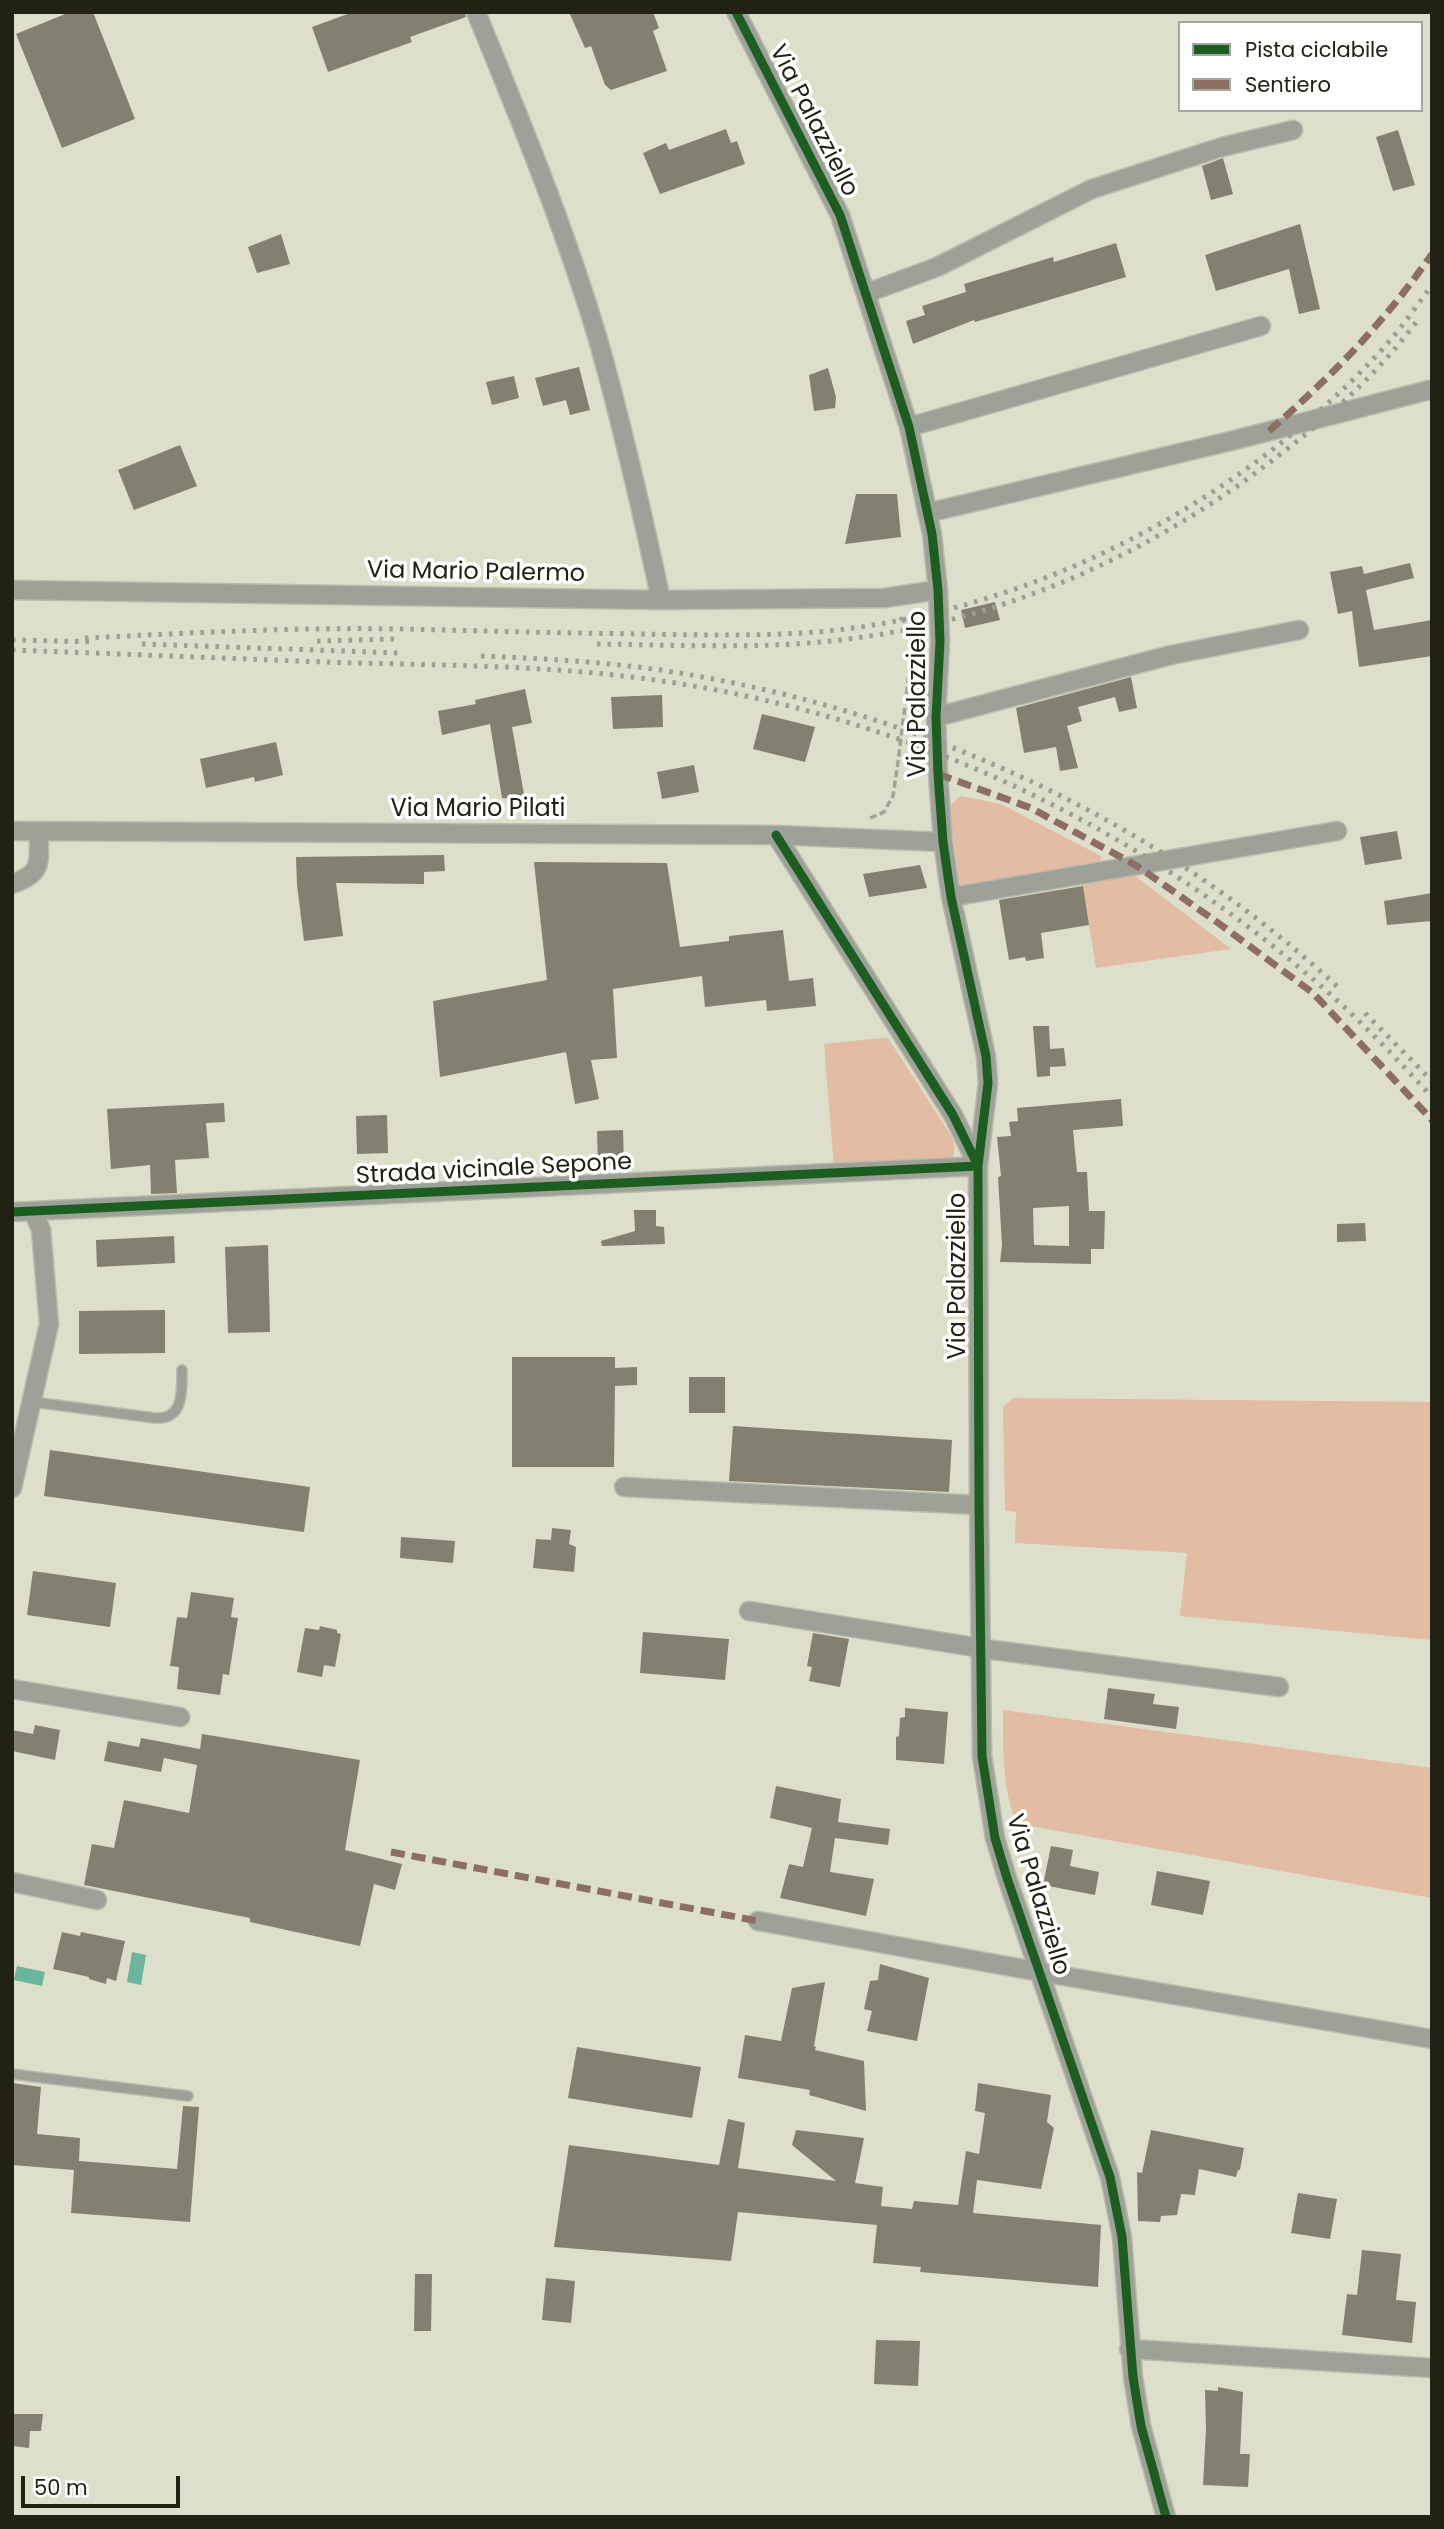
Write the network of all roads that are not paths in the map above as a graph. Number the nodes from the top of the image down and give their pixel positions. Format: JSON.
{"nodes":[{"id":1,"x":476,"y":12,"type":"edge"},
{"id":2,"x":736,"y":12,"type":"edge"},
{"id":3,"x":1293,"y":130,"type":"dead end"},
{"id":4,"x":867,"y":293,"type":"junction"},
{"id":5,"x":1261,"y":326,"type":"dead end"},
{"id":6,"x":1429,"y":390,"type":"dead end"},
{"id":7,"x":909,"y":427,"type":"junction"},
{"id":8,"x":927,"y":513,"type":"junction"},
{"id":9,"x":12,"y":590,"type":"edge"},
{"id":10,"x":938,"y":590,"type":"junction"},
{"id":11,"x":661,"y":600,"type":"junction"},
{"id":12,"x":1299,"y":631,"type":"dead end"},
{"id":13,"x":936,"y":717,"type":"junction"},
{"id":14,"x":12,"y":831,"type":"edge"},
{"id":15,"x":39,"y":831,"type":"junction"},
{"id":16,"x":1338,"y":831,"type":"dead end"},
{"id":17,"x":776,"y":835,"type":"junction"},
{"id":18,"x":943,"y":842,"type":"junction"},
{"id":19,"x":12,"y":884,"type":"edge"},
{"id":20,"x":951,"y":897,"type":"junction"},
{"id":21,"x":978,"y":1166,"type":"junction"},
{"id":22,"x":33,"y":1211,"type":"junction"},
{"id":23,"x":12,"y":1212,"type":"edge"},
{"id":24,"x":183,"y":1370,"type":"dead end"},
{"id":25,"x":33,"y":1402,"type":"junction"},
{"id":26,"x":624,"y":1487,"type":"dead end"},
{"id":27,"x":12,"y":1488,"type":"edge"},
{"id":28,"x":979,"y":1505,"type":"junction"},
{"id":29,"x":750,"y":1611,"type":"dead end"},
{"id":30,"x":982,"y":1648,"type":"junction"},
{"id":31,"x":1279,"y":1687,"type":"dead end"},
{"id":32,"x":12,"y":1689,"type":"edge"},
{"id":33,"x":180,"y":1717,"type":"dead end"},
{"id":34,"x":12,"y":1882,"type":"edge"},
{"id":35,"x":97,"y":1900,"type":"dead end"},
{"id":36,"x":758,"y":1921,"type":"dead end"},
{"id":37,"x":1040,"y":1972,"type":"junction"},
{"id":38,"x":1432,"y":2039,"type":"edge"},
{"id":39,"x":12,"y":2074,"type":"edge"},
{"id":40,"x":188,"y":2096,"type":"dead end"},
{"id":41,"x":1129,"y":2349,"type":"junction"},
{"id":42,"x":1432,"y":2368,"type":"edge"},
{"id":43,"x":1166,"y":2517,"type":"edge"}],
"edges":[{"from":1,"to":11,"type":"street"},
{"from":2,"to":4,"type":"street","name":"Via Palazziello"},
{"from":3,"to":4,"type":"street"},
{"from":4,"to":7,"type":"street","name":"Via Palazziello"},
{"from":5,"to":7,"type":"street"},
{"from":6,"to":8,"type":"street"},
{"from":7,"to":8,"type":"street","name":"Via Palazziello"},
{"from":8,"to":10,"type":"street","name":"Via Palazziello"},
{"from":9,"to":11,"type":"street","name":"Via Mario Palermo"},
{"from":10,"to":11,"type":"street","name":"Via Mario Palermo"},
{"from":10,"to":13,"type":"street","name":"Via Palazziello"},
{"from":12,"to":13,"type":"street"},
{"from":13,"to":18,"type":"street","name":"Via Palazziello"},
{"from":14,"to":15,"type":"street","name":"Via Mario Pilati"},
{"from":15,"to":17,"type":"street","name":"Via Mario Pilati"},
{"from":15,"to":19,"type":"street"},
{"from":16,"to":20,"type":"street"},
{"from":17,"to":18,"type":"street","name":"Via Mario Pilati"},
{"from":17,"to":21,"type":"street"},
{"from":18,"to":20,"type":"street","name":"Via Palazziello"},
{"from":20,"to":21,"type":"street","name":"Via Palazziello"},
{"from":21,"to":22,"type":"street","name":"Strada vicinale Sepone"},
{"from":21,"to":28,"type":"street","name":"Via Palazziello"},
{"from":22,"to":23,"type":"street","name":"Strada vicinale Sepone"},
{"from":22,"to":25,"type":"street"},
{"from":24,"to":25,"type":"lane"},
{"from":25,"to":27,"type":"street"},
{"from":26,"to":28,"type":"street"},
{"from":28,"to":30,"type":"street","name":"Via Palazziello"},
{"from":29,"to":30,"type":"street"},
{"from":30,"to":31,"type":"street"},
{"from":30,"to":37,"type":"street","name":"Via Palazziello"},
{"from":32,"to":33,"type":"street"},
{"from":34,"to":35,"type":"street"},
{"from":36,"to":37,"type":"street"},
{"from":37,"to":38,"type":"street"},
{"from":37,"to":41,"type":"street","name":"Via Palazziello"},
{"from":39,"to":40,"type":"lane"},
{"from":41,"to":42,"type":"street"},
{"from":41,"to":43,"type":"street","name":"Via Palazziello"}]}
